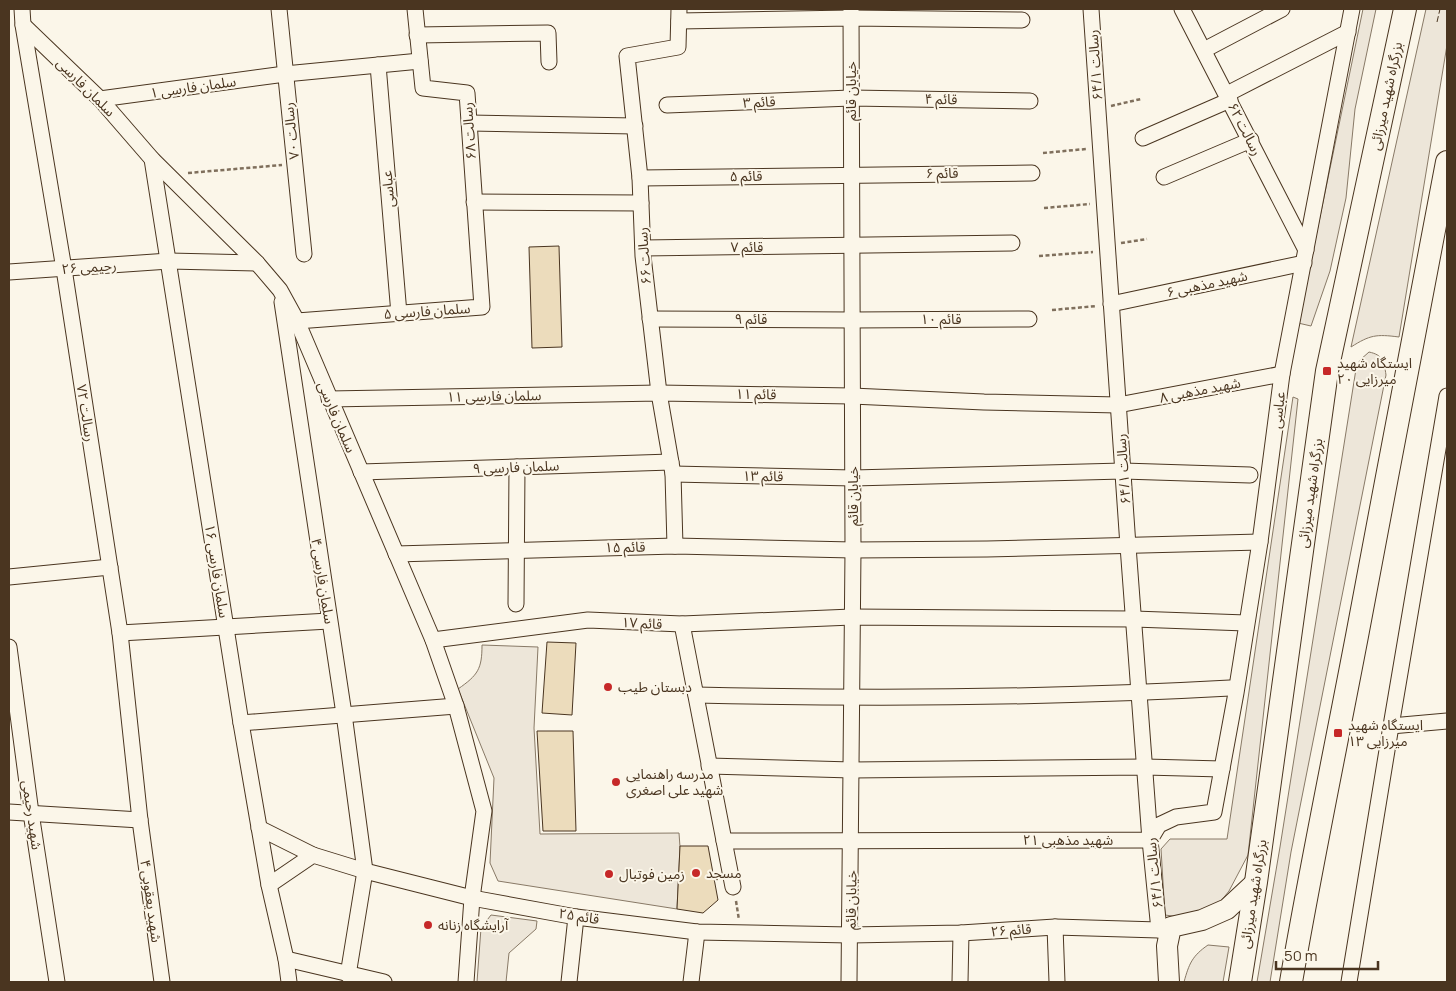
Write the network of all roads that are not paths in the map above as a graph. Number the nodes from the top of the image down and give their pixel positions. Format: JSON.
{"nodes":[{"id":1,"x":22,"y":9,"type":"edge"},
{"id":2,"x":279,"y":9,"type":"edge"},
{"id":3,"x":415,"y":9,"type":"edge"},
{"id":4,"x":1091,"y":9,"type":"edge"},
{"id":5,"x":1182,"y":9,"type":"edge"},
{"id":6,"x":1282,"y":9,"type":"edge"},
{"id":7,"x":1352,"y":9,"type":"edge"},
{"id":8,"x":851,"y":13,"type":"edge"},
{"id":9,"x":1401,"y":13,"type":"edge"},
{"id":10,"x":679,"y":15,"type":"edge"},
{"id":11,"x":1022,"y":20,"type":"dead end"},
{"id":12,"x":23,"y":25,"type":"junction"},
{"id":13,"x":1348,"y":32,"type":"junction"},
{"id":14,"x":418,"y":35,"type":"junction"},
{"id":15,"x":1204,"y":50,"type":"junction"},
{"id":16,"x":420,"y":61,"type":"junction"},
{"id":17,"x":549,"y":62,"type":"dead end"},
{"id":18,"x":378,"y":65,"type":"junction"},
{"id":19,"x":286,"y":74,"type":"junction"},
{"id":20,"x":1228,"y":97,"type":"junction"},
{"id":21,"x":852,"y":98,"type":"junction"},
{"id":22,"x":100,"y":99,"type":"junction"},
{"id":23,"x":1030,"y":101,"type":"dead end"},
{"id":24,"x":667,"y":105,"type":"dead end"},
{"id":25,"x":470,"y":123,"type":"junction"},
{"id":26,"x":635,"y":126,"type":"junction"},
{"id":27,"x":1144,"y":138,"type":"dead end"},
{"id":28,"x":1251,"y":140,"type":"junction"},
{"id":29,"x":152,"y":159,"type":"junction"},
{"id":30,"x":1447,"y":162,"type":"edge"},
{"id":31,"x":1032,"y":172,"type":"dead end"},
{"id":32,"x":852,"y":174,"type":"junction"},
{"id":33,"x":1164,"y":177,"type":"dead end"},
{"id":34,"x":640,"y":178,"type":"junction"},
{"id":35,"x":474,"y":202,"type":"junction"},
{"id":36,"x":641,"y":203,"type":"junction"},
{"id":37,"x":1447,"y":227,"type":"edge"},
{"id":38,"x":1012,"y":243,"type":"dead end"},
{"id":39,"x":852,"y":246,"type":"junction"},
{"id":40,"x":642,"y":248,"type":"junction"},
{"id":41,"x":304,"y":254,"type":"dead end"},
{"id":42,"x":1305,"y":257,"type":"junction"},
{"id":43,"x":168,"y":261,"type":"junction"},
{"id":44,"x":257,"y":263,"type":"junction"},
{"id":45,"x":64,"y":269,"type":"junction"},
{"id":46,"x":9,"y":272,"type":"edge"},
{"id":47,"x":280,"y":290,"type":"junction"},
{"id":48,"x":1420,"y":299,"type":"junction"},
{"id":49,"x":1111,"y":304,"type":"junction"},
{"id":50,"x":399,"y":314,"type":"junction"},
{"id":51,"x":650,"y":319,"type":"junction"},
{"id":52,"x":1029,"y":319,"type":"dead end"},
{"id":53,"x":852,"y":320,"type":"junction"},
{"id":54,"x":297,"y":321,"type":"junction"},
{"id":55,"x":1282,"y":374,"type":"junction"},
{"id":56,"x":659,"y":393,"type":"junction"},
{"id":57,"x":852,"y":396,"type":"junction"},
{"id":58,"x":1447,"y":396,"type":"edge"},
{"id":59,"x":330,"y":399,"type":"junction"},
{"id":60,"x":984,"y":402,"type":"joint"},
{"id":61,"x":1118,"y":405,"type":"junction"},
{"id":62,"x":517,"y":467,"type":"junction"},
{"id":63,"x":672,"y":468,"type":"junction"},
{"id":64,"x":361,"y":472,"type":"junction"},
{"id":65,"x":1123,"y":472,"type":"junction"},
{"id":66,"x":1250,"y":475,"type":"dead end"},
{"id":67,"x":853,"y":478,"type":"junction"},
{"id":68,"x":1260,"y":542,"type":"junction"},
{"id":69,"x":675,"y":546,"type":"junction"},
{"id":70,"x":1128,"y":546,"type":"junction"},
{"id":71,"x":517,"y":549,"type":"junction"},
{"id":72,"x":853,"y":550,"type":"junction"},
{"id":73,"x":396,"y":554,"type":"junction"},
{"id":74,"x":110,"y":567,"type":"junction"},
{"id":75,"x":9,"y":577,"type":"edge"},
{"id":76,"x":516,"y":604,"type":"dead end"},
{"id":77,"x":852,"y":617,"type":"junction"},
{"id":78,"x":1134,"y":619,"type":"junction"},
{"id":79,"x":329,"y":621,"type":"junction"},
{"id":80,"x":1246,"y":623,"type":"junction"},
{"id":81,"x":682,"y":624,"type":"junction"},
{"id":82,"x":225,"y":627,"type":"junction"},
{"id":83,"x":120,"y":634,"type":"junction"},
{"id":84,"x":433,"y":640,"type":"junction"},
{"id":85,"x":9,"y":647,"type":"edge"},
{"id":86,"x":1230,"y":688,"type":"dead end"},
{"id":87,"x":1139,"y":693,"type":"junction"},
{"id":88,"x":696,"y":695,"type":"junction"},
{"id":89,"x":852,"y":698,"type":"junction"},
{"id":90,"x":456,"y":706,"type":"junction"},
{"id":91,"x":344,"y":714,"type":"junction"},
{"id":92,"x":1447,"y":721,"type":"edge"},
{"id":93,"x":241,"y":723,"type":"junction"},
{"id":94,"x":1391,"y":726,"type":"junction"},
{"id":95,"x":709,"y":766,"type":"junction"},
{"id":96,"x":1145,"y":766,"type":"junction"},
{"id":97,"x":1222,"y":769,"type":"junction"},
{"id":98,"x":852,"y":770,"type":"junction"},
{"id":99,"x":9,"y":812,"type":"edge"},
{"id":100,"x":31,"y":813,"type":"junction"},
{"id":101,"x":140,"y":820,"type":"junction"},
{"id":102,"x":259,"y":828,"type":"junction"},
{"id":103,"x":851,"y":840,"type":"junction"},
{"id":104,"x":1150,"y":840,"type":"junction"},
{"id":105,"x":724,"y":841,"type":"junction"},
{"id":106,"x":313,"y":855,"type":"junction"},
{"id":107,"x":365,"y":871,"type":"junction"},
{"id":108,"x":1256,"y":882,"type":"junction"},
{"id":109,"x":269,"y":885,"type":"junction"},
{"id":110,"x":733,"y":887,"type":"road end"},
{"id":111,"x":472,"y":898,"type":"junction"},
{"id":112,"x":576,"y":917,"type":"junction"},
{"id":113,"x":1055,"y":927,"type":"junction"},
{"id":114,"x":1165,"y":928,"type":"junction"},
{"id":115,"x":697,"y":932,"type":"junction"},
{"id":116,"x":961,"y":933,"type":"junction"},
{"id":117,"x":850,"y":935,"type":"junction"},
{"id":118,"x":286,"y":959,"type":"junction"},
{"id":119,"x":348,"y":975,"type":"junction"},
{"id":120,"x":58,"y":982,"type":"edge"},
{"id":121,"x":162,"y":982,"type":"edge"},
{"id":122,"x":289,"y":982,"type":"edge"},
{"id":123,"x":384,"y":982,"type":"edge"},
{"id":124,"x":466,"y":982,"type":"edge"},
{"id":125,"x":569,"y":982,"type":"edge"},
{"id":126,"x":691,"y":982,"type":"edge"},
{"id":127,"x":849,"y":982,"type":"edge"},
{"id":128,"x":960,"y":982,"type":"edge"},
{"id":129,"x":1057,"y":982,"type":"edge"},
{"id":130,"x":1169,"y":982,"type":"edge"},
{"id":131,"x":1240,"y":982,"type":"edge"},
{"id":132,"x":1291,"y":982,"type":"edge"},
{"id":133,"x":1349,"y":982,"type":"edge"}],
"edges":[{"from":1,"to":12,"type":"street","name":"رسالت ۷۲"},
{"from":2,"to":19,"type":"street","name":"رسالت ۷۰"},
{"from":3,"to":14,"type":"street","name":"رسالت ۶۸"},
{"from":4,"to":49,"type":"street","name":"رسالت ۶۴/۱"},
{"from":5,"to":15,"type":"street","name":"رسالت ۶۲"},
{"from":6,"to":15,"type":"street"},
{"from":7,"to":13,"type":"street","name":"عباسی"},
{"from":8,"to":10,"type":"street"},
{"from":8,"to":11,"type":"street"},
{"from":8,"to":21,"type":"street","name":"خیابان قائم"},
{"from":9,"to":108,"type":"highway","name":"بزرگراه شهید میرزائی"},
{"from":10,"to":26,"type":"street","name":"رسالت ۶۶"},
{"from":12,"to":22,"type":"street","name":"سلمان فارسی"},
{"from":12,"to":45,"type":"street","name":"رسالت ۷۲"},
{"from":13,"to":20,"type":"street"},
{"from":13,"to":42,"type":"street","name":"عباسی"},
{"from":14,"to":16,"type":"street","name":"رسالت ۶۸"},
{"from":14,"to":17,"type":"street"},
{"from":15,"to":20,"type":"street","name":"رسالت ۶۲"},
{"from":16,"to":18,"type":"street","name":"سلمان فارسی ۱"},
{"from":16,"to":25,"type":"street","name":"رسالت ۶۸"},
{"from":18,"to":19,"type":"street","name":"سلمان فارسی ۱"},
{"from":18,"to":50,"type":"street","name":"عباسی"},
{"from":19,"to":22,"type":"street","name":"سلمان فارسی ۱"},
{"from":19,"to":41,"type":"street","name":"رسالت ۷۰"},
{"from":20,"to":27,"type":"street"},
{"from":20,"to":28,"type":"street","name":"رسالت ۶۲"},
{"from":21,"to":23,"type":"street","name":"قائم ۴"},
{"from":21,"to":24,"type":"street","name":"قائم ۳"},
{"from":21,"to":32,"type":"street","name":"خیابان قائم"},
{"from":22,"to":29,"type":"street","name":"سلمان فارسی"},
{"from":25,"to":26,"type":"street"},
{"from":25,"to":35,"type":"street","name":"رسالت ۶۸"},
{"from":26,"to":34,"type":"street","name":"رسالت ۶۶"},
{"from":28,"to":33,"type":"street"},
{"from":28,"to":42,"type":"street","name":"رسالت ۶۲"},
{"from":29,"to":43,"type":"street","name":"سلمان فارسی ۱۶"},
{"from":29,"to":44,"type":"street","name":"سلمان فارسی"},
{"from":30,"to":48,"type":"highway"},
{"from":31,"to":32,"type":"street","name":"قائم ۶"},
{"from":32,"to":34,"type":"street","name":"قائم ۵"},
{"from":32,"to":39,"type":"street","name":"خیابان قائم"},
{"from":34,"to":36,"type":"street","name":"رسالت ۶۶"},
{"from":35,"to":36,"type":"street"},
{"from":35,"to":50,"type":"street","name":"سلمان فارسی ۵"},
{"from":36,"to":40,"type":"street","name":"رسالت ۶۶"},
{"from":37,"to":48,"type":"highway"},
{"from":38,"to":39,"type":"street","name":"قائم ۷"},
{"from":39,"to":40,"type":"street","name":"قائم ۷"},
{"from":39,"to":53,"type":"street","name":"خیابان قائم"},
{"from":40,"to":51,"type":"street","name":"رسالت ۶۶"},
{"from":42,"to":49,"type":"street","name":"شهید مذهبی ۶"},
{"from":42,"to":55,"type":"street","name":"عباسی"},
{"from":43,"to":44,"type":"street","name":"رحیمی ۲۶"},
{"from":43,"to":45,"type":"street","name":"رحیمی ۲۶"},
{"from":43,"to":82,"type":"street","name":"سلمان فارسی ۱۶"},
{"from":44,"to":47,"type":"street","name":"سلمان فارسی"},
{"from":45,"to":46,"type":"street","name":"رحیمی ۲۶"},
{"from":45,"to":74,"type":"street","name":"رسالت ۷۲"},
{"from":47,"to":54,"type":"street","name":"سلمان فارسی"},
{"from":47,"to":79,"type":"street","name":"سلمان فارسی ۴"},
{"from":48,"to":132,"type":"highway"},
{"from":49,"to":61,"type":"street","name":"رسالت ۶۴/۱"},
{"from":50,"to":54,"type":"street","name":"سلمان فارسی ۵"},
{"from":51,"to":53,"type":"street","name":"قائم ۹"},
{"from":51,"to":56,"type":"street","name":"رسالت ۶۶"},
{"from":52,"to":53,"type":"street","name":"قائم ۱۰"},
{"from":53,"to":57,"type":"street","name":"خیابان قائم"},
{"from":54,"to":59,"type":"street","name":"سلمان فارسی"},
{"from":55,"to":61,"type":"street","name":"شهید مذهبی ۸"},
{"from":55,"to":68,"type":"street","name":"عباسی"},
{"from":56,"to":57,"type":"street","name":"قائم ۱۱"},
{"from":56,"to":59,"type":"street","name":"سلمان فارسی ۱۱"},
{"from":56,"to":63,"type":"street","name":"رسالت ۶۶"},
{"from":57,"to":60,"type":"street","name":"قائم ۱۱"},
{"from":57,"to":67,"type":"street","name":"خیابان قائم"},
{"from":58,"to":94,"type":"street"},
{"from":59,"to":64,"type":"street","name":"سلمان فارسی"},
{"from":60,"to":61,"type":"street","name":"شهید مذهبی ۸"},
{"from":61,"to":65,"type":"street","name":"رسالت ۶۴/۱"},
{"from":62,"to":63,"type":"street","name":"سلمان فارسی ۹"},
{"from":62,"to":64,"type":"street","name":"سلمان فارسی ۹"},
{"from":62,"to":71,"type":"street"},
{"from":63,"to":67,"type":"street","name":"قائم ۱۳"},
{"from":63,"to":69,"type":"street","name":"رسالت ۶۶"},
{"from":64,"to":73,"type":"street","name":"سلمان فارسی"},
{"from":65,"to":66,"type":"street","name":"قائم ۱۳"},
{"from":65,"to":67,"type":"street","name":"قائم ۱۳"},
{"from":65,"to":70,"type":"street","name":"رسالت ۶۴/۱"},
{"from":67,"to":72,"type":"street","name":"خیابان قائم"},
{"from":68,"to":70,"type":"street","name":"قائم ۱۵"},
{"from":68,"to":80,"type":"street","name":"عباسی"},
{"from":69,"to":71,"type":"street","name":"قائم ۱۵"},
{"from":69,"to":72,"type":"street","name":"قائم ۱۵"},
{"from":70,"to":72,"type":"street","name":"قائم ۱۵"},
{"from":70,"to":78,"type":"street","name":"رسالت ۶۴/۱"},
{"from":71,"to":73,"type":"street","name":"قائم ۱۵"},
{"from":71,"to":76,"type":"street"},
{"from":72,"to":77,"type":"street","name":"خیابان قائم"},
{"from":73,"to":84,"type":"street","name":"سلمان فارسی"},
{"from":74,"to":75,"type":"street"},
{"from":74,"to":83,"type":"street","name":"رسالت ۷۲"},
{"from":77,"to":78,"type":"street","name":"قائم ۱۷"},
{"from":77,"to":81,"type":"street","name":"قائم ۱۷"},
{"from":77,"to":89,"type":"street","name":"خیابان قائم"},
{"from":78,"to":80,"type":"street","name":"قائم ۱۷"},
{"from":78,"to":87,"type":"street","name":"رسالت ۶۴/۱"},
{"from":79,"to":82,"type":"street"},
{"from":79,"to":91,"type":"street","name":"سلمان فارسی ۴"},
{"from":80,"to":97,"type":"street","name":"عباسی"},
{"from":81,"to":84,"type":"street","name":"قائم ۱۷"},
{"from":81,"to":88,"type":"street"},
{"from":82,"to":83,"type":"street"},
{"from":82,"to":93,"type":"street","name":"سلمان فارسی ۱۶"},
{"from":83,"to":101,"type":"street","name":"رسالت ۷۲"},
{"from":84,"to":90,"type":"street","name":"سلمان فارسی"},
{"from":85,"to":100,"type":"street","name":"شهید رحیمی"},
{"from":86,"to":87,"type":"street"},
{"from":87,"to":89,"type":"street"},
{"from":87,"to":96,"type":"street","name":"رسالت ۶۴/۱"},
{"from":88,"to":89,"type":"street"},
{"from":88,"to":95,"type":"street"},
{"from":89,"to":98,"type":"street","name":"خیابان قائم"},
{"from":90,"to":91,"type":"street"},
{"from":90,"to":111,"type":"street","name":"سلمان فارسی"},
{"from":91,"to":93,"type":"street"},
{"from":91,"to":107,"type":"street","name":"سلمان فارسی ۴"},
{"from":92,"to":94,"type":"street"},
{"from":93,"to":102,"type":"street","name":"سلمان فارسی ۱۶"},
{"from":94,"to":133,"type":"street"},
{"from":95,"to":98,"type":"street"},
{"from":95,"to":105,"type":"street"},
{"from":96,"to":97,"type":"street"},
{"from":96,"to":98,"type":"street"},
{"from":96,"to":104,"type":"street","name":"رسالت ۶۴/۱"},
{"from":97,"to":104,"type":"street","name":"عباسی"},
{"from":98,"to":103,"type":"street","name":"خیابان قائم"},
{"from":99,"to":100,"type":"street"},
{"from":100,"to":101,"type":"street"},
{"from":100,"to":120,"type":"street","name":"شهید رحیمی"},
{"from":101,"to":121,"type":"street","name":"شهید یعقوبی ۴"},
{"from":102,"to":106,"type":"street","name":"قائم ۲۵"},
{"from":102,"to":109,"type":"street","name":"سلمان فارسی ۱۶"},
{"from":103,"to":104,"type":"street","name":"شهید مذهبی ۲۱"},
{"from":103,"to":105,"type":"street","name":"شهید مذهبی ۲۱"},
{"from":103,"to":117,"type":"street","name":"خیابان قائم"},
{"from":104,"to":114,"type":"street","name":"رسالت ۶۴/۱"},
{"from":105,"to":110,"type":"street"},
{"from":106,"to":107,"type":"street","name":"قائم ۲۵"},
{"from":106,"to":109,"type":"street"},
{"from":107,"to":111,"type":"street","name":"قائم ۲۵"},
{"from":107,"to":119,"type":"street","name":"سلمان فارسی ۴"},
{"from":108,"to":114,"type":"main road"},
{"from":108,"to":131,"type":"highway","name":"بزرگراه شهید میرزائی"},
{"from":109,"to":118,"type":"street","name":"سلمان فارسی ۱۶"},
{"from":111,"to":112,"type":"street","name":"قائم ۲۵"},
{"from":111,"to":124,"type":"street","name":"سلمان فارسی"},
{"from":112,"to":115,"type":"street","name":"قائم ۲۵"},
{"from":112,"to":125,"type":"street"},
{"from":113,"to":114,"type":"street","name":"قائم ۲۶"},
{"from":113,"to":116,"type":"street","name":"قائم ۲۶"},
{"from":113,"to":129,"type":"street"},
{"from":114,"to":130,"type":"main road"},
{"from":115,"to":117,"type":"street","name":"قائم ۲۵"},
{"from":115,"to":126,"type":"street"},
{"from":116,"to":117,"type":"street","name":"قائم ۲۶"},
{"from":116,"to":128,"type":"street"},
{"from":117,"to":127,"type":"street","name":"خیابان قائم"},
{"from":118,"to":119,"type":"street"},
{"from":118,"to":122,"type":"street","name":"سلمان فارسی ۱۶"},
{"from":119,"to":123,"type":"street"}]}
